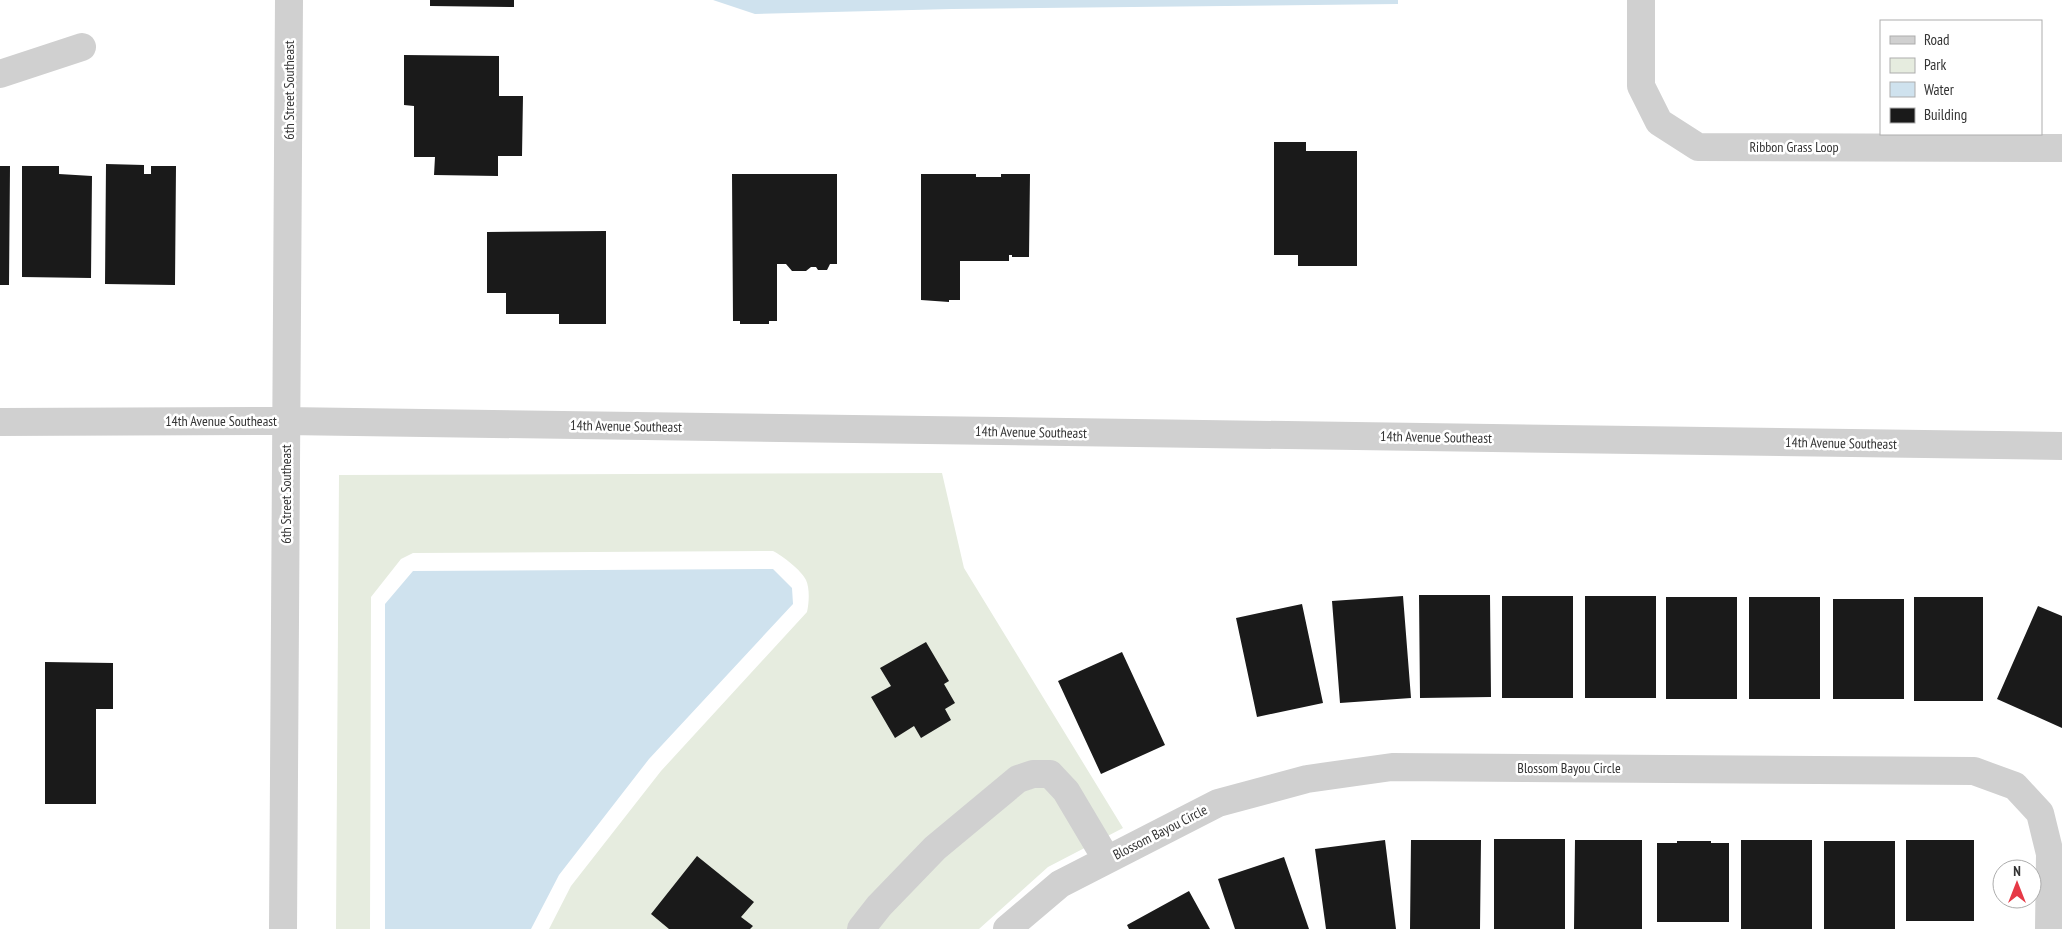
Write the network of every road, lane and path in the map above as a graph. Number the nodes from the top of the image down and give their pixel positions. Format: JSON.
{"nodes":[{"id":1,"x":289,"y":0,"type":"edge"},
{"id":2,"x":1641,"y":0,"type":"edge"},
{"id":3,"x":82,"y":48,"type":"dead end"},
{"id":4,"x":0,"y":74,"type":"edge"},
{"id":5,"x":2062,"y":148,"type":"edge"},
{"id":6,"x":286,"y":421,"type":"junction"},
{"id":7,"x":0,"y":422,"type":"edge"},
{"id":8,"x":2062,"y":446,"type":"edge"},
{"id":9,"x":1107,"y":860,"type":"junction"},
{"id":10,"x":283,"y":929,"type":"edge"},
{"id":11,"x":861,"y":929,"type":"edge"},
{"id":12,"x":1008,"y":929,"type":"edge"},
{"id":13,"x":2049,"y":929,"type":"edge"}],
"edges":[{"from":1,"to":6,"type":"street","name":"6th Street Southeast"},
{"from":2,"to":5,"type":"street","name":"Ribbon Grass Loop"},
{"from":3,"to":4,"type":"street"},
{"from":6,"to":7,"type":"street","name":"14th Avenue Southeast"},
{"from":6,"to":8,"type":"street","name":"14th Avenue Southeast"},
{"from":6,"to":10,"type":"street","name":"6th Street Southeast"},
{"from":9,"to":11,"type":"street"},
{"from":9,"to":12,"type":"street","name":"Blossom Bayou Circle"},
{"from":9,"to":13,"type":"street","name":"Blossom Bayou Circle"}]}
